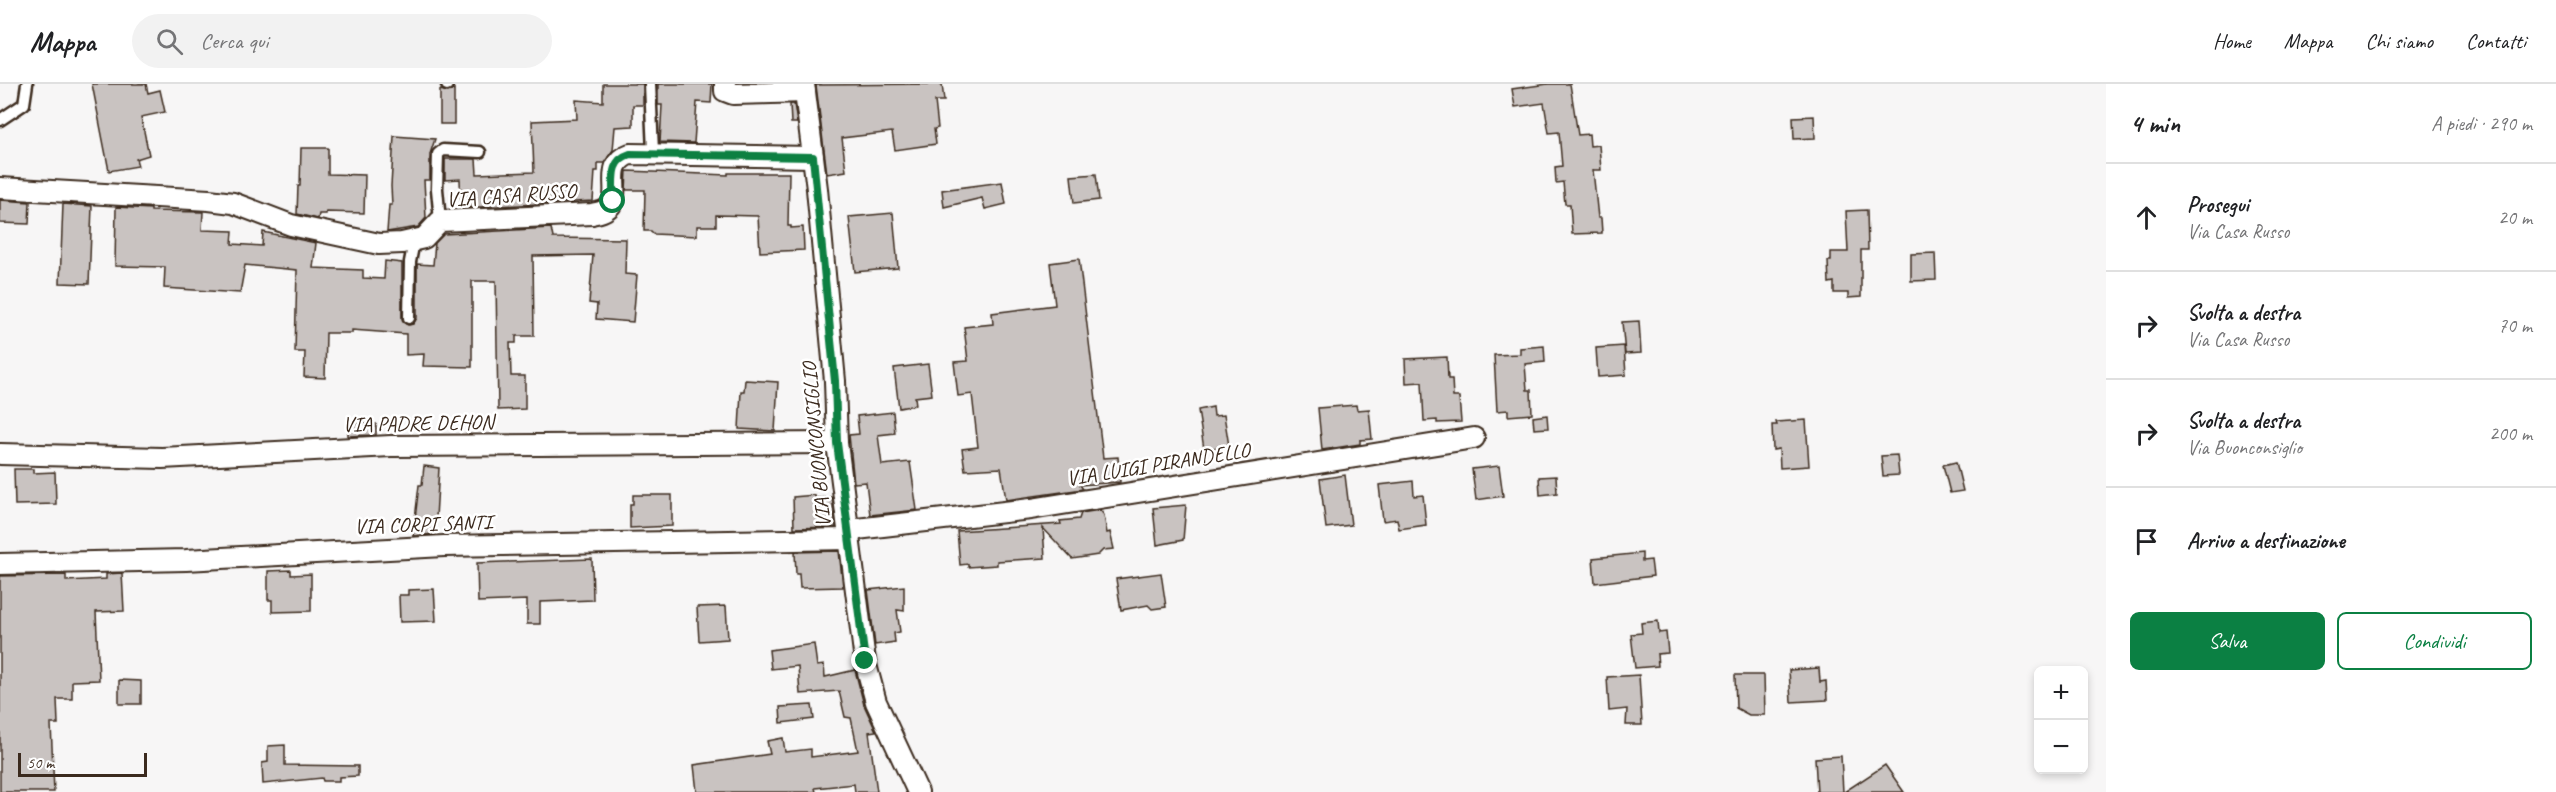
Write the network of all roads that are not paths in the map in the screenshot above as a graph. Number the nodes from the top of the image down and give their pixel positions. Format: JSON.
{"nodes":[{"id":1,"x":27,"y":84,"type":"edge"},
{"id":2,"x":650,"y":84,"type":"edge"},
{"id":3,"x":725,"y":84,"type":"edge"},
{"id":4,"x":805,"y":88,"type":"edge"},
{"id":5,"x":0,"y":120,"type":"edge"},
{"id":6,"x":480,"y":152,"type":"dead end"},
{"id":7,"x":653,"y":153,"type":"junction"},
{"id":8,"x":813,"y":157,"type":"junction"},
{"id":9,"x":0,"y":188,"type":"edge"},
{"id":10,"x":440,"y":221,"type":"junction"},
{"id":11,"x":414,"y":241,"type":"junction"},
{"id":12,"x":409,"y":318,"type":"dead end"},
{"id":13,"x":1474,"y":438,"type":"dead end"},
{"id":14,"x":837,"y":443,"type":"junction"},
{"id":15,"x":0,"y":454,"type":"edge"},
{"id":16,"x":848,"y":534,"type":"junction"},
{"id":17,"x":0,"y":564,"type":"edge"},
{"id":18,"x":918,"y":792,"type":"edge"}],
"edges":[{"from":1,"to":5,"type":"lane"},
{"from":2,"to":7,"type":"lane"},
{"from":3,"to":4,"type":"street"},
{"from":4,"to":8,"type":"street","name":"VIA BUONCONSIGLIO"},
{"from":6,"to":10,"type":"lane"},
{"from":7,"to":8,"type":"street","name":"VIA CASA RUSSO"},
{"from":7,"to":10,"type":"street","name":"VIA CASA RUSSO"},
{"from":8,"to":14,"type":"street","name":"VIA BUONCONSIGLIO"},
{"from":9,"to":11,"type":"street"},
{"from":10,"to":11,"type":"street","name":"VIA CASA RUSSO"},
{"from":11,"to":12,"type":"lane"},
{"from":13,"to":16,"type":"street","name":"VIA LUIGI PIRANDELLO"},
{"from":14,"to":15,"type":"street","name":"VIA PADRE DEHON"},
{"from":14,"to":16,"type":"street","name":"VIA BUONCONSIGLIO"},
{"from":16,"to":17,"type":"street","name":"VIA CORPI SANTI"},
{"from":16,"to":18,"type":"street","name":"VIA BUONCONSIGLIO"}]}
